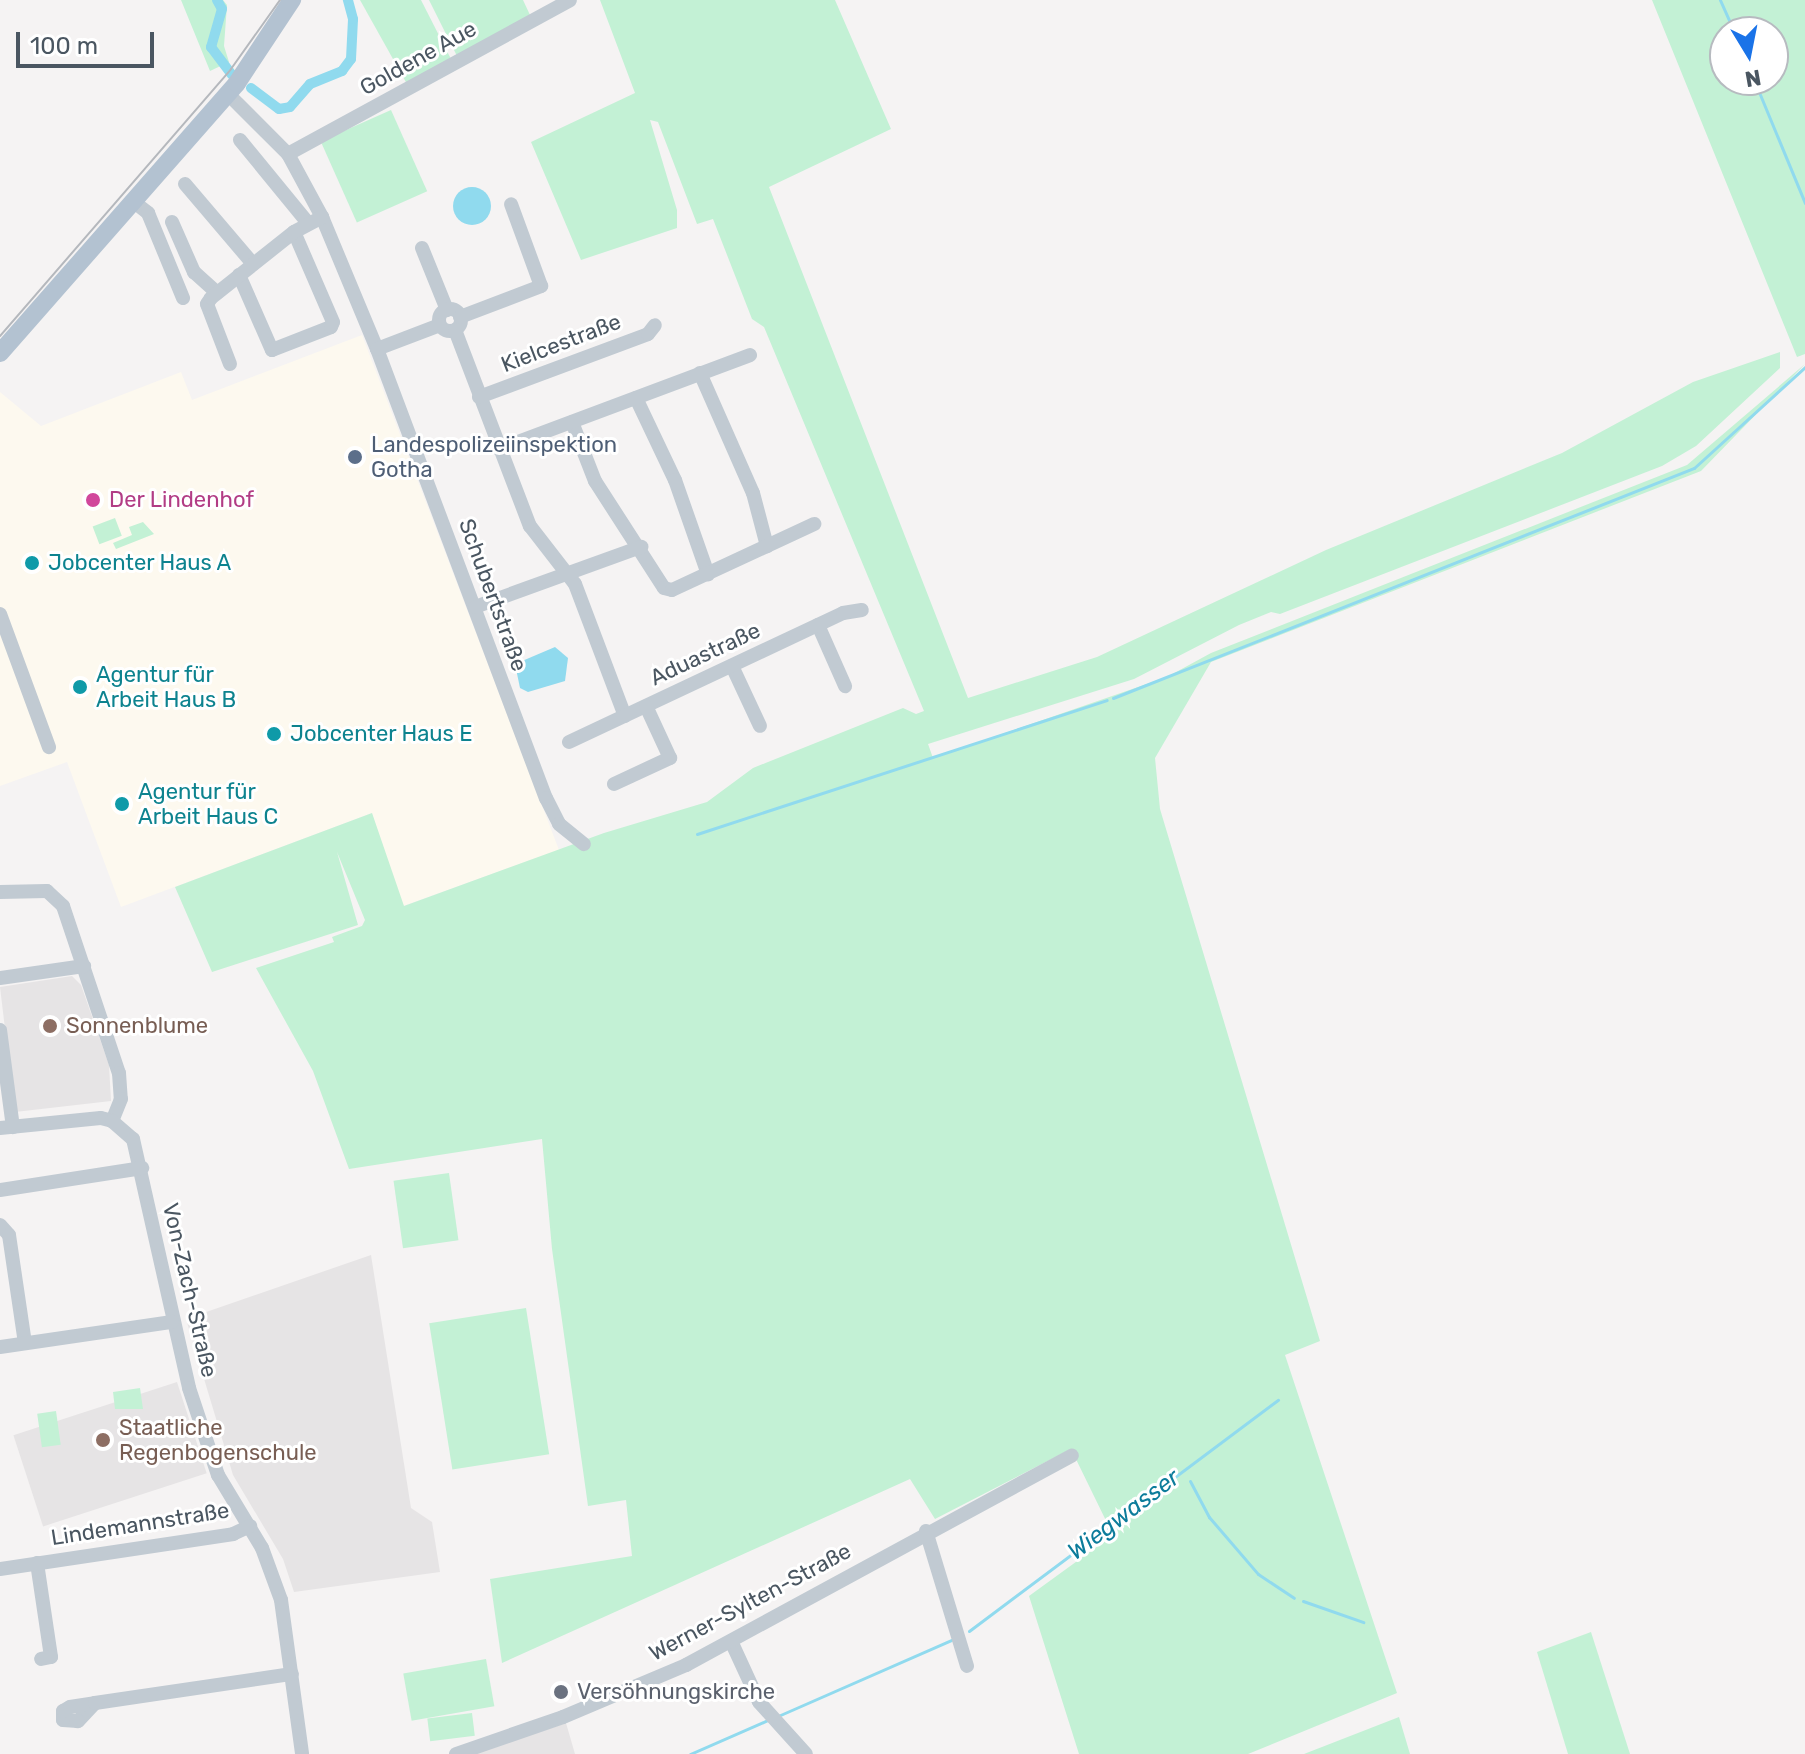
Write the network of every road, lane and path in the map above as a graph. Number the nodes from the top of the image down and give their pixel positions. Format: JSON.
{"nodes":[{"id":1,"x":292,"y":0,"type":"edge"},
{"id":2,"x":570,"y":0,"type":"edge"},
{"id":3,"x":228,"y":94,"type":"junction"},
{"id":4,"x":240,"y":140,"type":"dead end"},
{"id":5,"x":288,"y":154,"type":"junction"},
{"id":6,"x":185,"y":184,"type":"dead end"},
{"id":7,"x":134,"y":202,"type":"junction"},
{"id":8,"x":511,"y":204,"type":"dead end"},
{"id":9,"x":315,"y":220,"type":"junction"},
{"id":10,"x":172,"y":222,"type":"dead end"},
{"id":11,"x":294,"y":232,"type":"junction"},
{"id":12,"x":422,"y":248,"type":"dead end"},
{"id":13,"x":253,"y":264,"type":"junction"},
{"id":14,"x":239,"y":275,"type":"junction"},
{"id":15,"x":217,"y":293,"type":"junction"},
{"id":16,"x":183,"y":298,"type":"dead end"},
{"id":17,"x":451,"y":320,"type":"junction"},
{"id":18,"x":655,"y":325,"type":"dead end"},
{"id":19,"x":377,"y":349,"type":"junction"},
{"id":20,"x":0,"y":353,"type":"edge"},
{"id":21,"x":750,"y":355,"type":"dead end"},
{"id":22,"x":230,"y":364,"type":"dead end"},
{"id":23,"x":700,"y":373,"type":"junction"},
{"id":24,"x":479,"y":397,"type":"junction"},
{"id":25,"x":636,"y":398,"type":"junction"},
{"id":26,"x":572,"y":422,"type":"junction"},
{"id":27,"x":499,"y":449,"type":"junction"},
{"id":28,"x":814,"y":524,"type":"dead end"},
{"id":29,"x":767,"y":546,"type":"junction"},
{"id":30,"x":641,"y":547,"type":"junction"},
{"id":31,"x":570,"y":573,"type":"junction"},
{"id":32,"x":708,"y":574,"type":"junction"},
{"id":33,"x":475,"y":607,"type":"junction"},
{"id":34,"x":862,"y":610,"type":"dead end"},
{"id":35,"x":0,"y":614,"type":"edge"},
{"id":36,"x":818,"y":625,"type":"junction"},
{"id":37,"x":732,"y":666,"type":"junction"},
{"id":38,"x":845,"y":686,"type":"dead end"},
{"id":39,"x":646,"y":706,"type":"junction"},
{"id":40,"x":625,"y":716,"type":"junction"},
{"id":41,"x":760,"y":726,"type":"dead end"},
{"id":42,"x":569,"y":742,"type":"dead end"},
{"id":43,"x":49,"y":747,"type":"dead end"},
{"id":44,"x":614,"y":784,"type":"dead end"},
{"id":45,"x":584,"y":844,"type":"dead end"},
{"id":46,"x":0,"y":892,"type":"edge"},
{"id":47,"x":84,"y":966,"type":"junction"},
{"id":48,"x":0,"y":978,"type":"edge"},
{"id":49,"x":0,"y":1030,"type":"edge"},
{"id":50,"x":112,"y":1121,"type":"junction"},
{"id":51,"x":7,"y":1128,"type":"edge"},
{"id":52,"x":142,"y":1168,"type":"junction"},
{"id":53,"x":0,"y":1190,"type":"edge"},
{"id":54,"x":0,"y":1225,"type":"edge"},
{"id":55,"x":172,"y":1322,"type":"junction"},
{"id":56,"x":25,"y":1343,"type":"junction"},
{"id":57,"x":0,"y":1347,"type":"edge"},
{"id":58,"x":1072,"y":1455,"type":"dead end"},
{"id":59,"x":250,"y":1526,"type":"junction"},
{"id":60,"x":926,"y":1531,"type":"junction"},
{"id":61,"x":37,"y":1563,"type":"junction"},
{"id":62,"x":0,"y":1569,"type":"edge"},
{"id":63,"x":731,"y":1641,"type":"junction"},
{"id":64,"x":41,"y":1659,"type":"dead end"},
{"id":65,"x":967,"y":1666,"type":"dead end"},
{"id":66,"x":292,"y":1674,"type":"junction"},
{"id":67,"x":95,"y":1703,"type":"dead end"},
{"id":68,"x":302,"y":1754,"type":"edge"},
{"id":69,"x":456,"y":1754,"type":"edge"},
{"id":70,"x":806,"y":1754,"type":"edge"}],
"edges":[{"from":1,"to":3,"type":"main road"},
{"from":2,"to":5,"type":"street","name":"Goldene Aue"},
{"from":3,"to":5,"type":"street","name":"Schubertstraße"},
{"from":3,"to":7,"type":"main road"},
{"from":4,"to":9,"type":"street","name":"Schubertstraße"},
{"from":5,"to":9,"type":"street","name":"Schubertstraße"},
{"from":6,"to":13,"type":"street"},
{"from":7,"to":16,"type":"street"},
{"from":7,"to":20,"type":"main road"},
{"from":8,"to":17,"type":"street"},
{"from":9,"to":11,"type":"street"},
{"from":9,"to":19,"type":"street","name":"Schubertstraße"},
{"from":10,"to":15,"type":"street"},
{"from":11,"to":13,"type":"street"},
{"from":11,"to":14,"type":"street"},
{"from":12,"to":17,"type":"street"},
{"from":13,"to":14,"type":"street"},
{"from":14,"to":15,"type":"street"},
{"from":15,"to":22,"type":"street"},
{"from":17,"to":19,"type":"street"},
{"from":17,"to":24,"type":"street"},
{"from":18,"to":24,"type":"street","name":"Kielcestraße"},
{"from":19,"to":33,"type":"street","name":"Schubertstraße"},
{"from":21,"to":23,"type":"street"},
{"from":23,"to":25,"type":"street"},
{"from":23,"to":29,"type":"street"},
{"from":24,"to":27,"type":"street"},
{"from":25,"to":26,"type":"street"},
{"from":25,"to":32,"type":"street"},
{"from":26,"to":27,"type":"street"},
{"from":26,"to":30,"type":"street"},
{"from":27,"to":31,"type":"street"},
{"from":28,"to":29,"type":"street"},
{"from":29,"to":32,"type":"street"},
{"from":30,"to":31,"type":"street"},
{"from":30,"to":32,"type":"street"},
{"from":31,"to":33,"type":"street"},
{"from":31,"to":40,"type":"street"},
{"from":33,"to":45,"type":"street","name":"Schubertstraße"},
{"from":34,"to":36,"type":"street","name":"Aduastraße"},
{"from":35,"to":43,"type":"street"},
{"from":36,"to":37,"type":"street","name":"Aduastraße"},
{"from":36,"to":38,"type":"street"},
{"from":37,"to":39,"type":"street","name":"Aduastraße"},
{"from":37,"to":41,"type":"street"},
{"from":39,"to":40,"type":"street","name":"Aduastraße"},
{"from":39,"to":44,"type":"street"},
{"from":40,"to":42,"type":"street","name":"Aduastraße"},
{"from":46,"to":47,"type":"street"},
{"from":47,"to":48,"type":"street"},
{"from":47,"to":50,"type":"street"},
{"from":49,"to":51,"type":"street"},
{"from":50,"to":51,"type":"street"},
{"from":50,"to":52,"type":"street","name":"Von-Zach-Straße"},
{"from":52,"to":53,"type":"street"},
{"from":52,"to":55,"type":"street","name":"Von-Zach-Straße"},
{"from":54,"to":56,"type":"street"},
{"from":55,"to":56,"type":"street"},
{"from":55,"to":59,"type":"street","name":"Von-Zach-Straße"},
{"from":56,"to":57,"type":"street"},
{"from":58,"to":60,"type":"street","name":"Werner-Sylten-Straße"},
{"from":59,"to":61,"type":"street","name":"Lindemannstraße"},
{"from":59,"to":66,"type":"street","name":"Von-Zach-Straße"},
{"from":60,"to":63,"type":"street","name":"Werner-Sylten-Straße"},
{"from":60,"to":65,"type":"street"},
{"from":61,"to":62,"type":"street","name":"Lindemannstraße"},
{"from":61,"to":64,"type":"street","name":"Lindemannstraße"},
{"from":63,"to":69,"type":"street","name":"Werner-Sylten-Straße"},
{"from":63,"to":70,"type":"street"},
{"from":66,"to":67,"type":"street"},
{"from":66,"to":68,"type":"street","name":"Von-Zach-Straße"}]}
